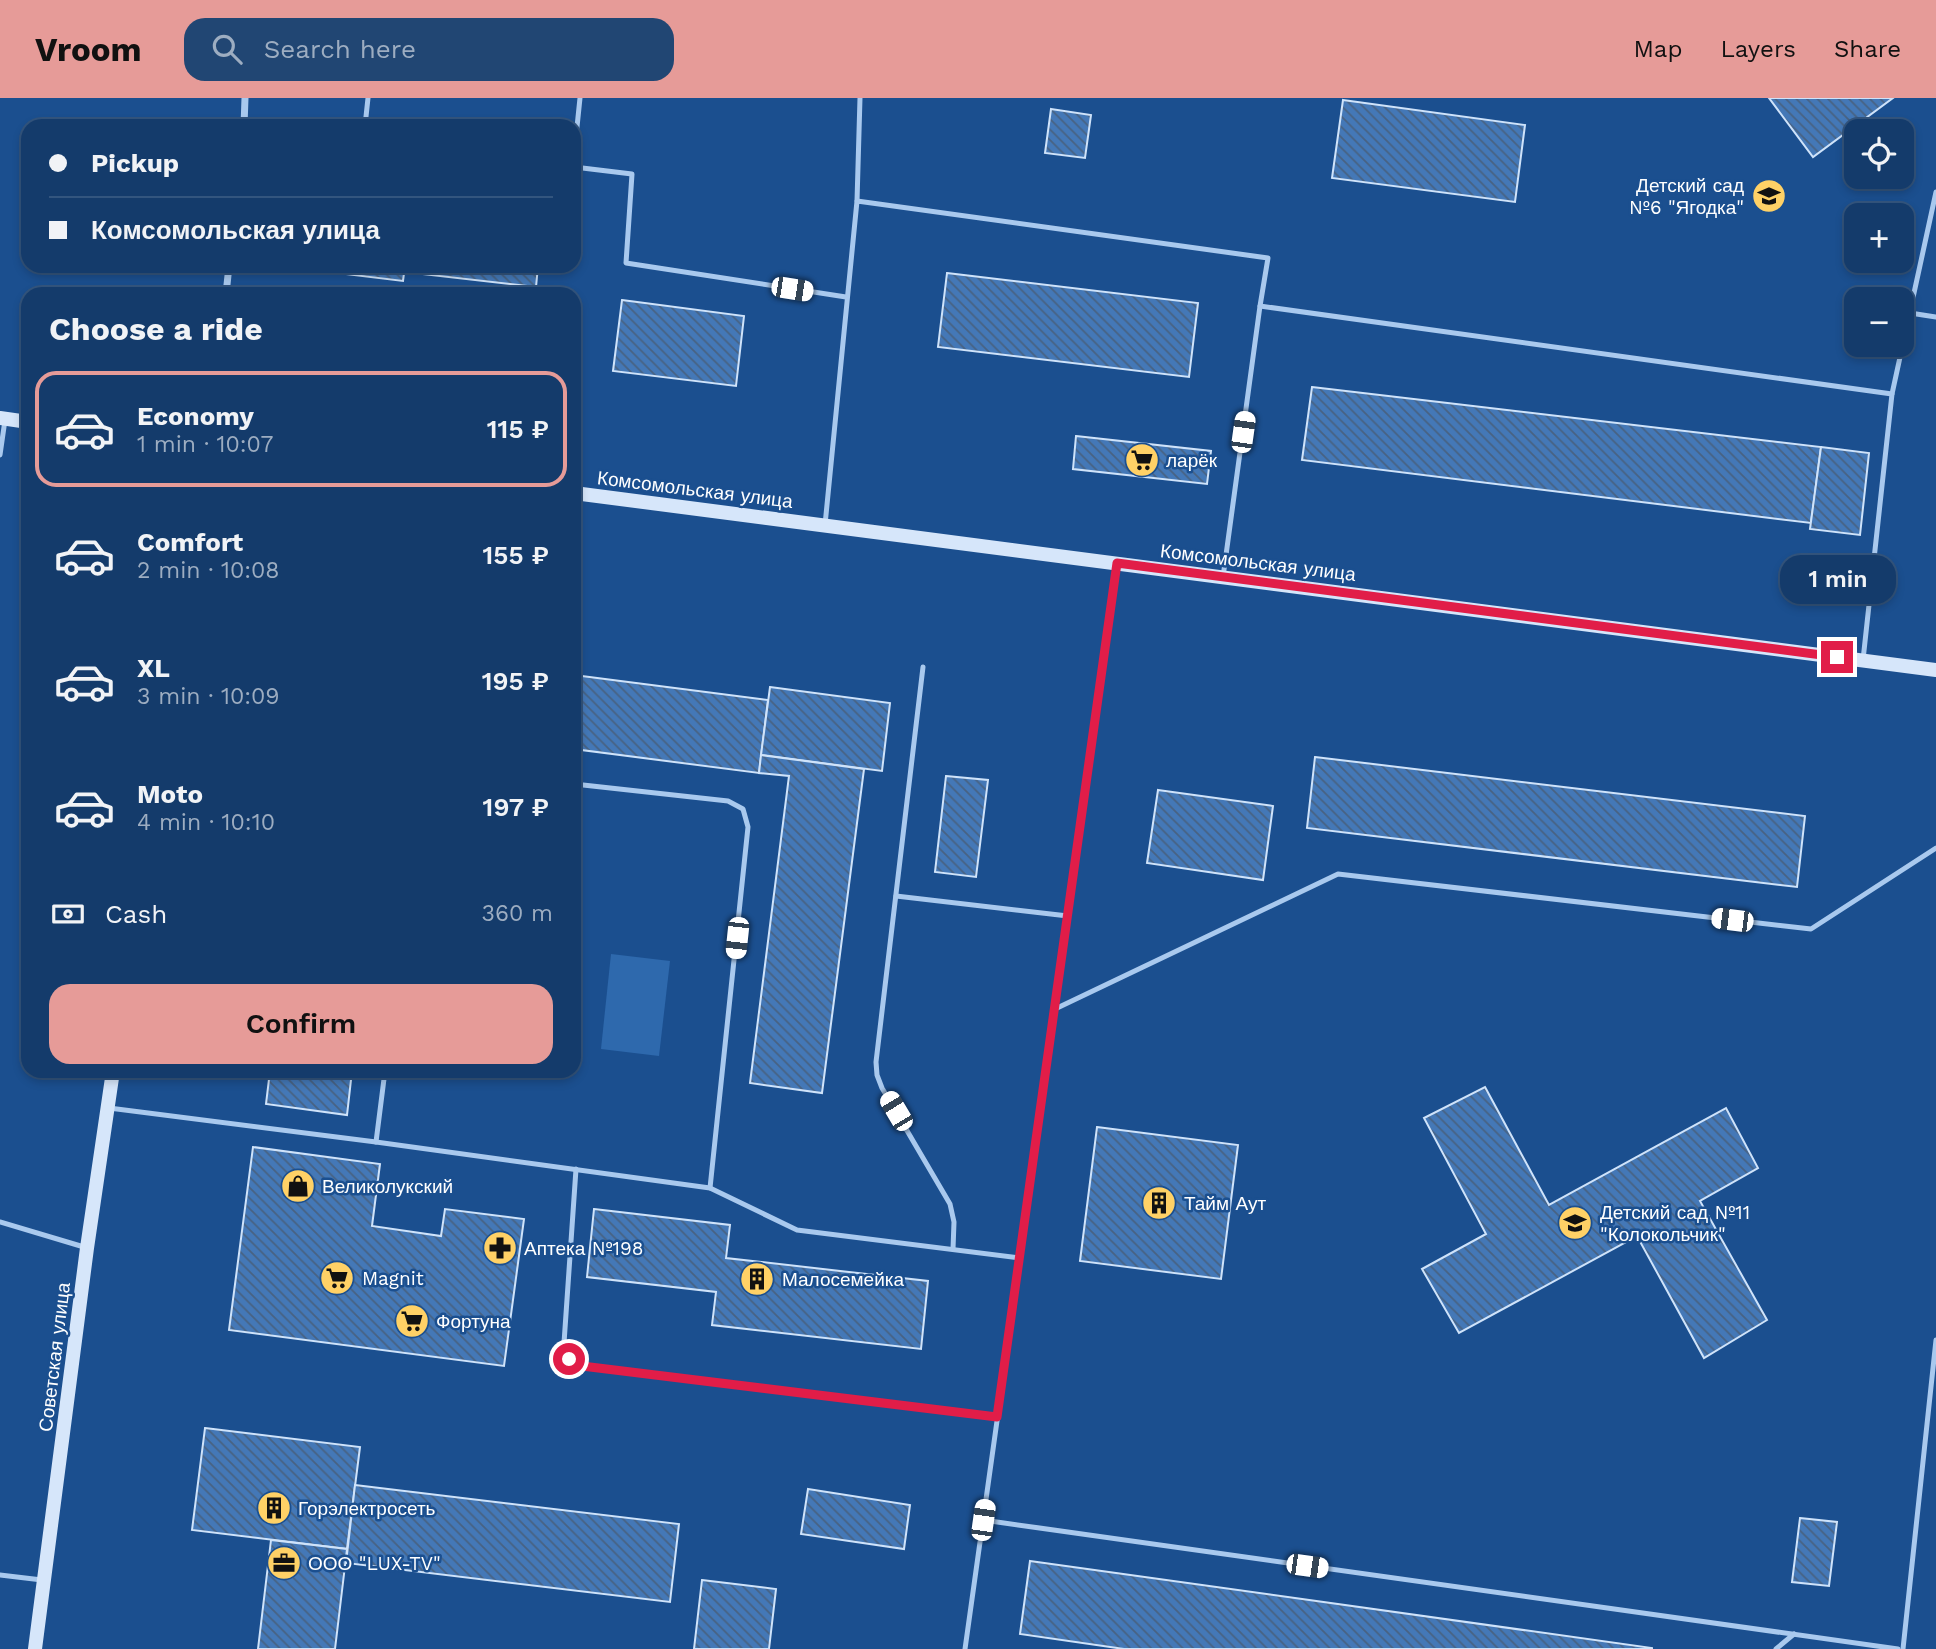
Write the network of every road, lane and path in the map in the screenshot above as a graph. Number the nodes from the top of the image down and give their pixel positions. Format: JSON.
{"nodes":[{"id":1,"x":245,"y":98,"type":"edge"},
{"id":2,"x":368,"y":98,"type":"edge"},
{"id":3,"x":580,"y":98,"type":"edge"},
{"id":4,"x":860,"y":98,"type":"edge"},
{"id":5,"x":244,"y":119,"type":"edge"},
{"id":6,"x":366,"y":119,"type":"edge"},
{"id":7,"x":578,"y":119,"type":"edge"},
{"id":8,"x":581,"y":168,"type":"edge"},
{"id":9,"x":1936,"y":192,"type":"edge"},
{"id":10,"x":857,"y":201,"type":"junction"},
{"id":11,"x":1914,"y":294,"type":"edge"},
{"id":12,"x":846,"y":297,"type":"junction"},
{"id":13,"x":1260,"y":306,"type":"junction"},
{"id":14,"x":1914,"y":314,"type":"edge"},
{"id":15,"x":1936,"y":317,"type":"edge"},
{"id":16,"x":1900,"y":357,"type":"edge"},
{"id":17,"x":1892,"y":394,"type":"junction"},
{"id":18,"x":3,"y":418,"type":"edge"},
{"id":19,"x":21,"y":421,"type":"edge"},
{"id":20,"x":0,"y":455,"type":"edge"},
{"id":21,"x":581,"y":494,"type":"edge"},
{"id":22,"x":824,"y":525,"type":"junction"},
{"id":23,"x":1117,"y":563,"type":"junction"},
{"id":24,"x":1223,"y":577,"type":"junction"},
{"id":25,"x":1863,"y":660,"type":"junction"},
{"id":26,"x":923,"y":667,"type":"dead end"},
{"id":27,"x":1936,"y":670,"type":"edge"},
{"id":28,"x":581,"y":785,"type":"edge"},
{"id":29,"x":1936,"y":848,"type":"edge"},
{"id":30,"x":896,"y":895,"type":"junction"},
{"id":31,"x":1068,"y":916,"type":"junction"},
{"id":32,"x":1055,"y":1009,"type":"junction"},
{"id":33,"x":112,"y":1078,"type":"edge"},
{"id":34,"x":384,"y":1078,"type":"edge"},
{"id":35,"x":108,"y":1108,"type":"junction"},
{"id":36,"x":376,"y":1142,"type":"junction"},
{"id":37,"x":576,"y":1169,"type":"junction"},
{"id":38,"x":710,"y":1188,"type":"junction"},
{"id":39,"x":0,"y":1222,"type":"edge"},
{"id":40,"x":87,"y":1248,"type":"junction"},
{"id":41,"x":953,"y":1250,"type":"junction"},
{"id":42,"x":1020,"y":1258,"type":"junction"},
{"id":43,"x":1936,"y":1340,"type":"edge"},
{"id":44,"x":997,"y":1417,"type":"junction"},
{"id":45,"x":983,"y":1520,"type":"junction"},
{"id":46,"x":0,"y":1575,"type":"edge"},
{"id":47,"x":44,"y":1580,"type":"junction"},
{"id":48,"x":1794,"y":1634,"type":"junction"},
{"id":49,"x":36,"y":1649,"type":"edge"},
{"id":50,"x":965,"y":1649,"type":"edge"},
{"id":51,"x":1776,"y":1649,"type":"edge"},
{"id":52,"x":1901,"y":1649,"type":"edge"}],
"edges":[{"from":1,"to":5,"type":"street"},
{"from":2,"to":6,"type":"lane"},
{"from":3,"to":7,"type":"lane"},
{"from":4,"to":10,"type":"lane"},
{"from":8,"to":12,"type":"lane"},
{"from":9,"to":11,"type":"lane"},
{"from":10,"to":12,"type":"lane"},
{"from":10,"to":13,"type":"lane"},
{"from":12,"to":22,"type":"lane"},
{"from":13,"to":17,"type":"lane"},
{"from":13,"to":24,"type":"lane"},
{"from":14,"to":15,"type":"lane"},
{"from":16,"to":17,"type":"lane"},
{"from":17,"to":25,"type":"lane"},
{"from":18,"to":19,"type":"main road"},
{"from":18,"to":20,"type":"lane"},
{"from":21,"to":22,"type":"main road","name":"Комсомольская улица"},
{"from":22,"to":23,"type":"main road","name":"Комсомольская улица"},
{"from":23,"to":24,"type":"main road","name":"Комсомольская улица"},
{"from":23,"to":31,"type":"lane"},
{"from":24,"to":25,"type":"main road","name":"Комсомольская улица"},
{"from":25,"to":27,"type":"main road","name":"Комсомольская улица"},
{"from":26,"to":30,"type":"lane"},
{"from":28,"to":38,"type":"lane"},
{"from":29,"to":32,"type":"lane"},
{"from":30,"to":31,"type":"lane"},
{"from":30,"to":41,"type":"lane"},
{"from":31,"to":32,"type":"lane"},
{"from":32,"to":42,"type":"lane"},
{"from":33,"to":35,"type":"main road","name":"Советская улица"},
{"from":34,"to":36,"type":"lane"},
{"from":35,"to":36,"type":"lane"},
{"from":35,"to":40,"type":"main road","name":"Советская улица"},
{"from":36,"to":37,"type":"lane"},
{"from":37,"to":38,"type":"lane"},
{"from":37,"to":44,"type":"lane"},
{"from":38,"to":41,"type":"lane"},
{"from":39,"to":40,"type":"lane"},
{"from":40,"to":47,"type":"main road","name":"Советская улица"},
{"from":41,"to":42,"type":"lane"},
{"from":42,"to":44,"type":"lane"},
{"from":43,"to":52,"type":"lane"},
{"from":44,"to":45,"type":"lane"},
{"from":45,"to":48,"type":"lane"},
{"from":45,"to":50,"type":"lane"},
{"from":46,"to":47,"type":"lane"},
{"from":47,"to":49,"type":"main road","name":"Советская улица"},
{"from":48,"to":51,"type":"lane"},
{"from":48,"to":52,"type":"lane"}]}
